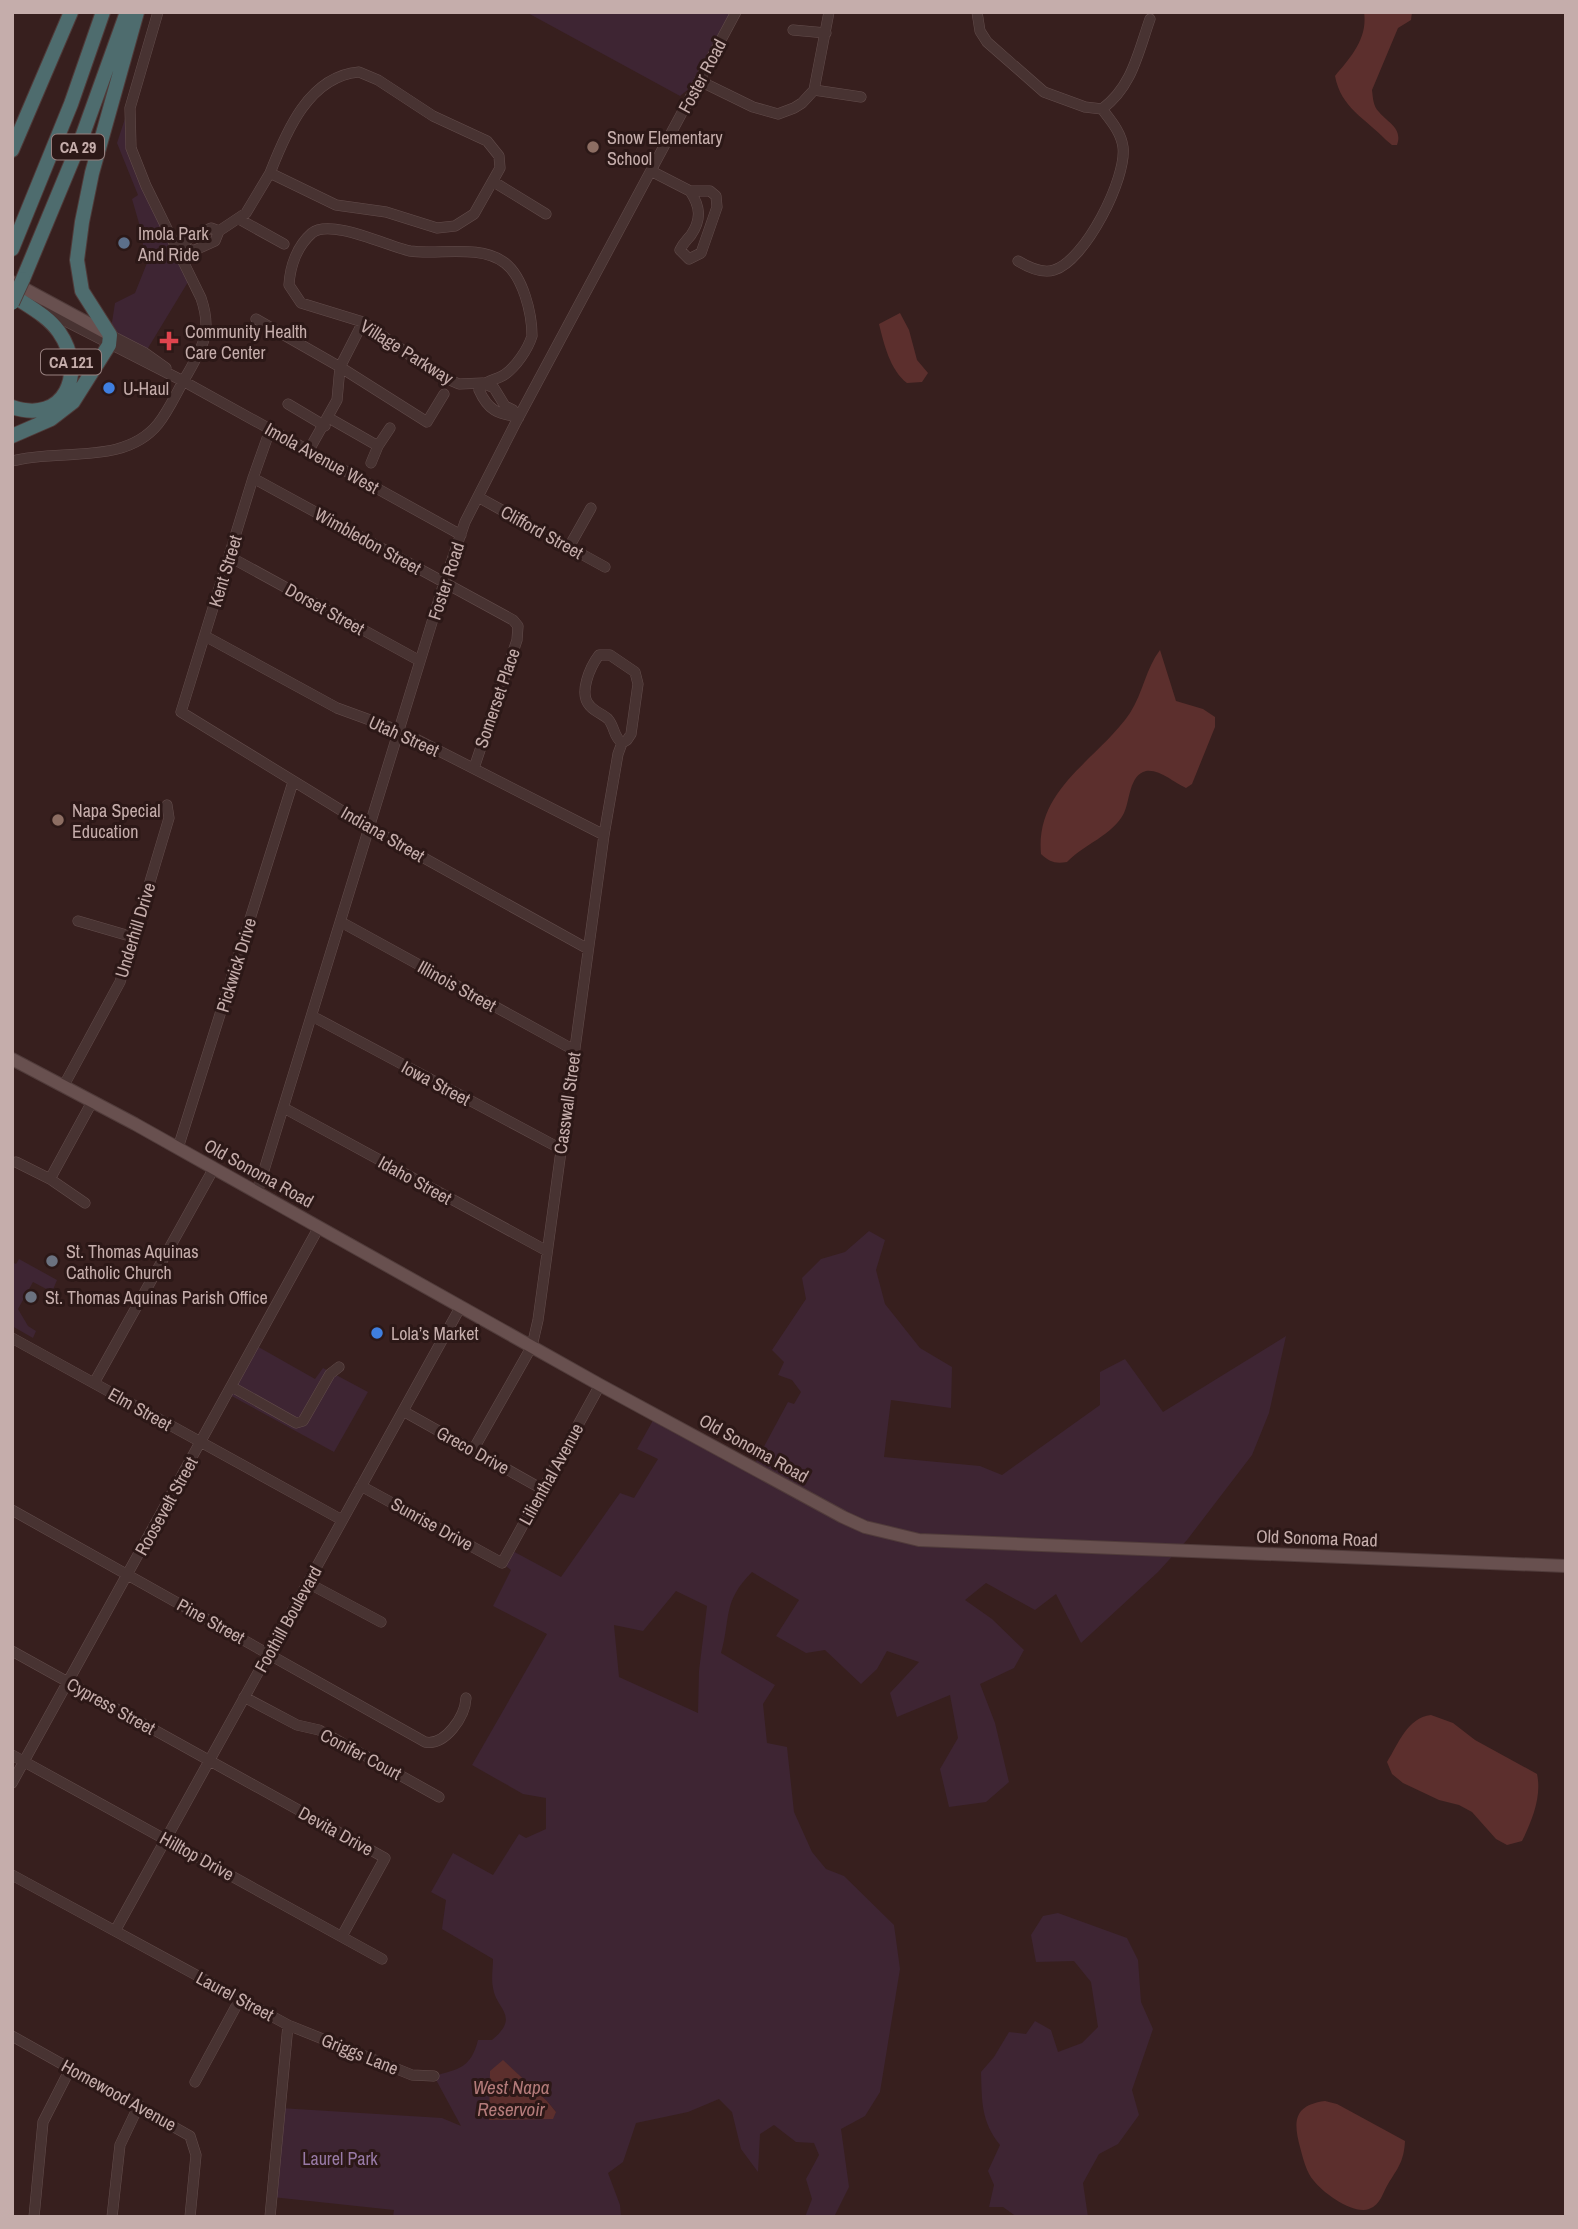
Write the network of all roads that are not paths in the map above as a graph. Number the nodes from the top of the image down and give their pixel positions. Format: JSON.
{"nodes":[{"id":1,"x":71,"y":12,"type":"edge"},
{"id":2,"x":103,"y":12,"type":"edge"},
{"id":3,"x":127,"y":12,"type":"edge"},
{"id":4,"x":137,"y":12,"type":"edge"},
{"id":5,"x":158,"y":12,"type":"edge"},
{"id":6,"x":736,"y":12,"type":"edge"},
{"id":7,"x":829,"y":12,"type":"edge"},
{"id":8,"x":977,"y":12,"type":"edge"},
{"id":9,"x":1150,"y":19,"type":"dead end"},
{"id":10,"x":793,"y":30,"type":"dead end"},
{"id":11,"x":826,"y":33,"type":"junction"},
{"id":12,"x":701,"y":79,"type":"junction"},
{"id":13,"x":814,"y":90,"type":"junction"},
{"id":14,"x":862,"y":97,"type":"dead end"},
{"id":15,"x":1102,"y":109,"type":"junction"},
{"id":16,"x":12,"y":150,"type":"edge"},
{"id":17,"x":651,"y":171,"type":"junction"},
{"id":18,"x":270,"y":173,"type":"junction"},
{"id":19,"x":494,"y":182,"type":"junction"},
{"id":20,"x":690,"y":191,"type":"junction"},
{"id":21,"x":547,"y":214,"type":"dead end"},
{"id":22,"x":239,"y":219,"type":"junction"},
{"id":23,"x":284,"y":244,"type":"dead end"},
{"id":24,"x":12,"y":249,"type":"edge"},
{"id":25,"x":179,"y":250,"type":"junction"},
{"id":26,"x":1018,"y":261,"type":"dead end"},
{"id":27,"x":18,"y":280,"type":"edge"},
{"id":28,"x":12,"y":294,"type":"edge"},
{"id":29,"x":12,"y":303,"type":"edge"},
{"id":30,"x":256,"y":319,"type":"dead end"},
{"id":31,"x":363,"y":322,"type":"junction"},
{"id":32,"x":109,"y":340,"type":"junction"},
{"id":33,"x":340,"y":367,"type":"junction"},
{"id":34,"x":183,"y":381,"type":"junction"},
{"id":35,"x":483,"y":383,"type":"junction"},
{"id":36,"x":444,"y":394,"type":"dead end"},
{"id":37,"x":288,"y":404,"type":"dead end"},
{"id":38,"x":12,"y":407,"type":"edge"},
{"id":39,"x":519,"y":417,"type":"junction"},
{"id":40,"x":327,"y":422,"type":"junction"},
{"id":41,"x":390,"y":428,"type":"dead end"},
{"id":42,"x":270,"y":430,"type":"junction"},
{"id":43,"x":12,"y":436,"type":"edge"},
{"id":44,"x":379,"y":446,"type":"junction"},
{"id":45,"x":309,"y":450,"type":"junction"},
{"id":46,"x":12,"y":461,"type":"edge"},
{"id":47,"x":372,"y":463,"type":"dead end"},
{"id":48,"x":253,"y":478,"type":"junction"},
{"id":49,"x":478,"y":497,"type":"junction"},
{"id":50,"x":591,"y":508,"type":"dead end"},
{"id":51,"x":461,"y":535,"type":"junction"},
{"id":52,"x":569,"y":547,"type":"junction"},
{"id":53,"x":230,"y":557,"type":"junction"},
{"id":54,"x":605,"y":567,"type":"dead end"},
{"id":55,"x":444,"y":583,"type":"junction"},
{"id":56,"x":518,"y":626,"type":"joint"},
{"id":57,"x":205,"y":636,"type":"junction"},
{"id":58,"x":420,"y":661,"type":"junction"},
{"id":59,"x":181,"y":712,"type":"joint"},
{"id":60,"x":400,"y":731,"type":"junction"},
{"id":61,"x":622,"y":743,"type":"junction"},
{"id":62,"x":474,"y":768,"type":"junction"},
{"id":63,"x":293,"y":782,"type":"junction"},
{"id":64,"x":167,"y":805,"type":"dead end"},
{"id":65,"x":370,"y":828,"type":"junction"},
{"id":66,"x":604,"y":835,"type":"junction"},
{"id":67,"x":78,"y":921,"type":"dead end"},
{"id":68,"x":341,"y":922,"type":"junction"},
{"id":69,"x":133,"y":937,"type":"junction"},
{"id":70,"x":588,"y":949,"type":"junction"},
{"id":71,"x":312,"y":1016,"type":"junction"},
{"id":72,"x":574,"y":1050,"type":"junction"},
{"id":73,"x":12,"y":1059,"type":"edge"},
{"id":74,"x":63,"y":1087,"type":"junction"},
{"id":75,"x":93,"y":1102,"type":"junction"},
{"id":76,"x":284,"y":1108,"type":"junction"},
{"id":77,"x":178,"y":1148,"type":"junction"},
{"id":78,"x":561,"y":1149,"type":"junction"},
{"id":79,"x":16,"y":1162,"type":"dead end"},
{"id":80,"x":214,"y":1168,"type":"junction"},
{"id":81,"x":50,"y":1179,"type":"junction"},
{"id":82,"x":257,"y":1193,"type":"junction"},
{"id":83,"x":85,"y":1203,"type":"dead end"},
{"id":84,"x":319,"y":1227,"type":"junction"},
{"id":85,"x":547,"y":1251,"type":"junction"},
{"id":86,"x":461,"y":1306,"type":"junction"},
{"id":87,"x":12,"y":1338,"type":"edge"},
{"id":88,"x":532,"y":1346,"type":"junction"},
{"id":89,"x":339,"y":1367,"type":"dead end"},
{"id":90,"x":94,"y":1383,"type":"junction"},
{"id":91,"x":600,"y":1385,"type":"junction"},
{"id":92,"x":232,"y":1387,"type":"junction"},
{"id":93,"x":403,"y":1411,"type":"junction"},
{"id":94,"x":201,"y":1443,"type":"junction"},
{"id":95,"x":473,"y":1450,"type":"junction"},
{"id":96,"x":361,"y":1486,"type":"junction"},
{"id":97,"x":542,"y":1489,"type":"junction"},
{"id":98,"x":12,"y":1510,"type":"edge"},
{"id":99,"x":342,"y":1520,"type":"junction"},
{"id":100,"x":502,"y":1563,"type":"joint"},
{"id":101,"x":1566,"y":1566,"type":"edge"},
{"id":102,"x":128,"y":1575,"type":"junction"},
{"id":103,"x":309,"y":1583,"type":"junction"},
{"id":104,"x":381,"y":1622,"type":"dead end"},
{"id":105,"x":12,"y":1651,"type":"edge"},
{"id":106,"x":269,"y":1653,"type":"junction"},
{"id":107,"x":69,"y":1683,"type":"junction"},
{"id":108,"x":244,"y":1697,"type":"junction"},
{"id":109,"x":466,"y":1699,"type":"dead end"},
{"id":110,"x":12,"y":1755,"type":"edge"},
{"id":111,"x":209,"y":1760,"type":"junction"},
{"id":112,"x":23,"y":1762,"type":"junction"},
{"id":113,"x":12,"y":1783,"type":"edge"},
{"id":114,"x":439,"y":1797,"type":"dead end"},
{"id":115,"x":165,"y":1838,"type":"junction"},
{"id":116,"x":12,"y":1875,"type":"edge"},
{"id":117,"x":115,"y":1931,"type":"junction"},
{"id":118,"x":342,"y":1936,"type":"junction"},
{"id":119,"x":382,"y":1959,"type":"dead end"},
{"id":120,"x":240,"y":1999,"type":"junction"},
{"id":121,"x":288,"y":2025,"type":"junction"},
{"id":122,"x":12,"y":2036,"type":"edge"},
{"id":123,"x":70,"y":2069,"type":"junction"},
{"id":124,"x":434,"y":2076,"type":"dead end"},
{"id":125,"x":195,"y":2081,"type":"dead end"},
{"id":126,"x":139,"y":2105,"type":"junction"},
{"id":127,"x":34,"y":2217,"type":"edge"},
{"id":128,"x":112,"y":2217,"type":"edge"},
{"id":129,"x":190,"y":2217,"type":"edge"},
{"id":130,"x":270,"y":2217,"type":"edge"}],
"edges":[{"from":1,"to":16,"type":"highway"},
{"from":2,"to":24,"type":"highway","number":"CA 29"},
{"from":3,"to":27,"type":"highway","number":"CA 29"},
{"from":4,"to":32,"type":"highway"},
{"from":5,"to":25,"type":"street"},
{"from":6,"to":12,"type":"street","name":"Foster Road"},
{"from":7,"to":11,"type":"street"},
{"from":8,"to":15,"type":"street"},
{"from":9,"to":15,"type":"street"},
{"from":10,"to":11,"type":"street"},
{"from":11,"to":13,"type":"street"},
{"from":12,"to":13,"type":"street"},
{"from":12,"to":17,"type":"street","name":"Foster Road"},
{"from":13,"to":14,"type":"street"},
{"from":15,"to":26,"type":"street"},
{"from":17,"to":20,"type":"street"},
{"from":17,"to":39,"type":"street","name":"Foster Road"},
{"from":18,"to":19,"type":"street"},
{"from":18,"to":19,"type":"street"},
{"from":18,"to":22,"type":"street"},
{"from":19,"to":21,"type":"street"},
{"from":20,"to":20,"type":"street"},
{"from":22,"to":23,"type":"street"},
{"from":22,"to":25,"type":"street"},
{"from":25,"to":34,"type":"street"},
{"from":27,"to":29,"type":"highway","number":"CA 29","bridge":true},
{"from":27,"to":32,"type":"main road"},
{"from":28,"to":32,"type":"street","name":"Imola Avenue West"},
{"from":28,"to":38,"type":"highway","number":"CA 121"},
{"from":30,"to":33,"type":"street"},
{"from":31,"to":33,"type":"street"},
{"from":31,"to":35,"type":"street","name":"Village Parkway"},
{"from":31,"to":35,"type":"street","name":"Village Parkway"},
{"from":32,"to":34,"type":"street","name":"Imola Avenue West"},
{"from":32,"to":43,"type":"highway"},
{"from":33,"to":36,"type":"street"},
{"from":33,"to":40,"type":"street"},
{"from":34,"to":42,"type":"street","name":"Imola Avenue West"},
{"from":34,"to":46,"type":"street"},
{"from":35,"to":39,"type":"street"},
{"from":37,"to":40,"type":"street"},
{"from":39,"to":49,"type":"street","name":"Foster Road"},
{"from":40,"to":44,"type":"street"},
{"from":40,"to":45,"type":"street"},
{"from":41,"to":44,"type":"street"},
{"from":42,"to":45,"type":"street","name":"Imola Avenue West"},
{"from":42,"to":48,"type":"street","name":"Kent Street"},
{"from":44,"to":47,"type":"street"},
{"from":45,"to":51,"type":"street","name":"Imola Avenue West"},
{"from":48,"to":53,"type":"street","name":"Kent Street"},
{"from":48,"to":55,"type":"street","name":"Wimbledon Street"},
{"from":49,"to":51,"type":"street","name":"Foster Road"},
{"from":49,"to":52,"type":"street","name":"Clifford Street"},
{"from":50,"to":52,"type":"street"},
{"from":51,"to":55,"type":"street","name":"Foster Road"},
{"from":52,"to":54,"type":"street","name":"Clifford Street"},
{"from":53,"to":57,"type":"street","name":"Kent Street"},
{"from":53,"to":58,"type":"street","name":"Dorset Street"},
{"from":55,"to":56,"type":"street","name":"Wimbledon Street"},
{"from":55,"to":58,"type":"street","name":"Foster Road"},
{"from":56,"to":62,"type":"street","name":"Somerset Place"},
{"from":57,"to":59,"type":"street","name":"Kent Street"},
{"from":57,"to":60,"type":"street","name":"Utah Street"},
{"from":58,"to":60,"type":"street","name":"Foster Road"},
{"from":59,"to":63,"type":"street","name":"Indiana Street"},
{"from":60,"to":62,"type":"street","name":"Utah Street"},
{"from":60,"to":65,"type":"street","name":"Foster Road"},
{"from":61,"to":61,"type":"street","name":"Casswall Street"},
{"from":61,"to":66,"type":"street","name":"Casswall Street"},
{"from":62,"to":66,"type":"street","name":"Utah Street"},
{"from":63,"to":65,"type":"street","name":"Indiana Street"},
{"from":63,"to":77,"type":"street","name":"Pickwick Drive"},
{"from":64,"to":69,"type":"street","name":"Underhill Drive"},
{"from":65,"to":68,"type":"street","name":"Foster Road"},
{"from":65,"to":70,"type":"street","name":"Indiana Street"},
{"from":66,"to":70,"type":"street","name":"Casswall Street"},
{"from":67,"to":69,"type":"street"},
{"from":68,"to":71,"type":"street","name":"Foster Road"},
{"from":68,"to":72,"type":"street","name":"Illinois Street"},
{"from":69,"to":74,"type":"street","name":"Underhill Drive"},
{"from":70,"to":72,"type":"street","name":"Casswall Street"},
{"from":71,"to":76,"type":"street","name":"Foster Road"},
{"from":71,"to":78,"type":"street","name":"Iowa Street"},
{"from":72,"to":78,"type":"street","name":"Casswall Street"},
{"from":73,"to":74,"type":"main road","name":"Old Sonoma Road"},
{"from":74,"to":75,"type":"main road","name":"Old Sonoma Road"},
{"from":75,"to":77,"type":"main road","name":"Old Sonoma Road"},
{"from":75,"to":81,"type":"street"},
{"from":76,"to":82,"type":"street","name":"Foster Road"},
{"from":76,"to":85,"type":"street","name":"Idaho Street"},
{"from":77,"to":80,"type":"main road","name":"Old Sonoma Road"},
{"from":78,"to":85,"type":"street","name":"Casswall Street"},
{"from":79,"to":81,"type":"street"},
{"from":80,"to":82,"type":"main road","name":"Old Sonoma Road"},
{"from":80,"to":90,"type":"street"},
{"from":81,"to":83,"type":"street"},
{"from":82,"to":84,"type":"main road","name":"Old Sonoma Road"},
{"from":84,"to":86,"type":"main road","name":"Old Sonoma Road"},
{"from":84,"to":92,"type":"street","name":"Roosevelt Street"},
{"from":85,"to":88,"type":"street","name":"Casswall Street"},
{"from":86,"to":88,"type":"main road","name":"Old Sonoma Road"},
{"from":86,"to":93,"type":"street","name":"Foothill Boulevard"},
{"from":87,"to":90,"type":"street","name":"Elm Street"},
{"from":88,"to":91,"type":"main road","name":"Old Sonoma Road"},
{"from":88,"to":95,"type":"street","name":"Casswall Street"},
{"from":89,"to":92,"type":"street"},
{"from":90,"to":94,"type":"street","name":"Elm Street"},
{"from":91,"to":97,"type":"street","name":"Lilienthal Avenue"},
{"from":91,"to":101,"type":"main road","name":"Old Sonoma Road"},
{"from":92,"to":94,"type":"street","name":"Roosevelt Street"},
{"from":93,"to":95,"type":"street","name":"Greco Drive"},
{"from":93,"to":96,"type":"street","name":"Foothill Boulevard"},
{"from":94,"to":99,"type":"street","name":"Elm Street"},
{"from":94,"to":102,"type":"street","name":"Roosevelt Street"},
{"from":95,"to":97,"type":"street","name":"Greco Drive"},
{"from":96,"to":99,"type":"street","name":"Foothill Boulevard"},
{"from":96,"to":100,"type":"street","name":"Sunrise Drive"},
{"from":97,"to":100,"type":"street","name":"Lilienthal Avenue"},
{"from":98,"to":102,"type":"street","name":"Pine Street"},
{"from":99,"to":103,"type":"street","name":"Foothill Boulevard"},
{"from":102,"to":106,"type":"street","name":"Pine Street"},
{"from":102,"to":107,"type":"street","name":"Roosevelt Street"},
{"from":103,"to":104,"type":"street"},
{"from":103,"to":106,"type":"street","name":"Foothill Boulevard"},
{"from":105,"to":107,"type":"street","name":"Cypress Street"},
{"from":106,"to":108,"type":"street","name":"Foothill Boulevard"},
{"from":106,"to":109,"type":"street","name":"Pine Street"},
{"from":107,"to":111,"type":"street","name":"Cypress Street"},
{"from":107,"to":112,"type":"street","name":"Roosevelt Street"},
{"from":108,"to":111,"type":"street","name":"Foothill Boulevard"},
{"from":108,"to":114,"type":"street","name":"Conifer Court"},
{"from":110,"to":112,"type":"street","name":"Hilltop Drive"},
{"from":111,"to":115,"type":"street","name":"Foothill Boulevard"},
{"from":111,"to":118,"type":"street","name":"Devita Drive"},
{"from":112,"to":113,"type":"street","name":"Roosevelt Street"},
{"from":112,"to":115,"type":"street","name":"Hilltop Drive"},
{"from":115,"to":117,"type":"street","name":"Foothill Boulevard"},
{"from":115,"to":118,"type":"street","name":"Hilltop Drive"},
{"from":116,"to":117,"type":"street","name":"Laurel Street"},
{"from":117,"to":120,"type":"street","name":"Laurel Street"},
{"from":118,"to":119,"type":"street","name":"Hilltop Drive"},
{"from":120,"to":121,"type":"street","name":"Laurel Street"},
{"from":120,"to":125,"type":"street"},
{"from":121,"to":124,"type":"street","name":"Griggs Lane"},
{"from":121,"to":130,"type":"street","name":"Laurel Street"},
{"from":122,"to":123,"type":"street","name":"Homewood Avenue"},
{"from":123,"to":126,"type":"street","name":"Homewood Avenue"},
{"from":123,"to":127,"type":"street"},
{"from":126,"to":128,"type":"street"},
{"from":126,"to":129,"type":"street","name":"Homewood Avenue"}]}
